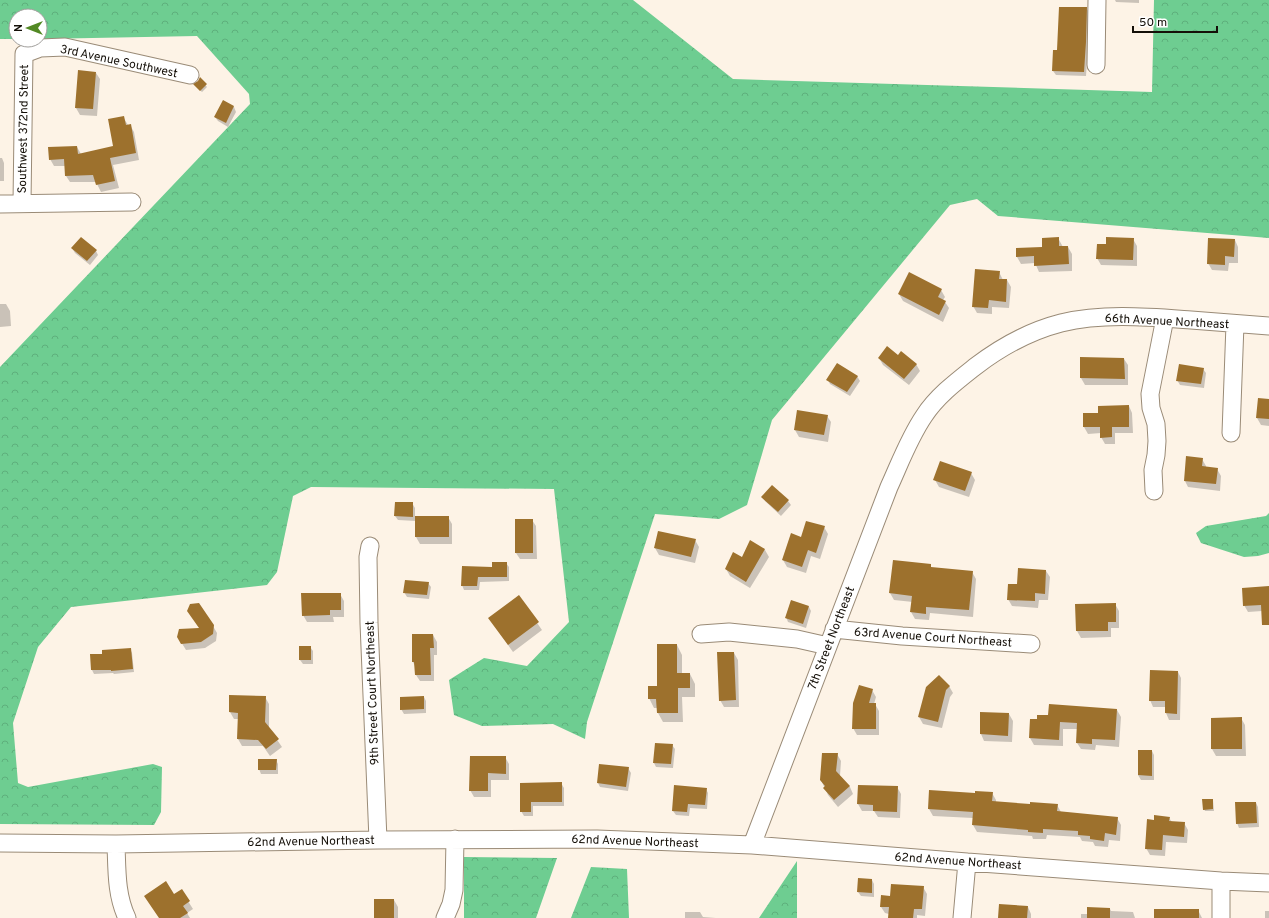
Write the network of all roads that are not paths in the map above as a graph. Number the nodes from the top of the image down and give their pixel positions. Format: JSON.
{"nodes":[{"id":1,"x":1097,"y":0,"type":"edge"},
{"id":2,"x":24,"y":54,"type":"joint"},
{"id":3,"x":1096,"y":65,"type":"dead end"},
{"id":4,"x":190,"y":76,"type":"dead end"},
{"id":5,"x":132,"y":202,"type":"dead end"},
{"id":6,"x":22,"y":203,"type":"junction"},
{"id":7,"x":0,"y":204,"type":"edge"},
{"id":8,"x":1165,"y":318,"type":"junction"},
{"id":9,"x":1235,"y":324,"type":"junction"},
{"id":10,"x":1269,"y":326,"type":"edge"},
{"id":11,"x":914,"y":432,"type":"joint"},
{"id":12,"x":1231,"y":433,"type":"dead end"},
{"id":13,"x":1154,"y":491,"type":"dead end"},
{"id":14,"x":370,"y":546,"type":"dead end"},
{"id":15,"x":834,"y":629,"type":"junction"},
{"id":16,"x":701,"y":634,"type":"dead end"},
{"id":17,"x":1031,"y":644,"type":"dead end"},
{"id":18,"x":828,"y":646,"type":"junction"},
{"id":19,"x":455,"y":839,"type":"junction"},
{"id":20,"x":378,"y":840,"type":"junction"},
{"id":21,"x":0,"y":843,"type":"edge"},
{"id":22,"x":116,"y":844,"type":"junction"},
{"id":23,"x":752,"y":845,"type":"junction"},
{"id":24,"x":967,"y":862,"type":"junction"},
{"id":25,"x":1221,"y":881,"type":"junction"},
{"id":26,"x":1269,"y":883,"type":"edge"},
{"id":27,"x":127,"y":918,"type":"edge"},
{"id":28,"x":445,"y":918,"type":"edge"},
{"id":29,"x":962,"y":918,"type":"edge"},
{"id":30,"x":1221,"y":918,"type":"edge"}],
"edges":[{"from":1,"to":3,"type":"street"},
{"from":2,"to":4,"type":"street","name":"3rd Avenue Southwest"},
{"from":2,"to":6,"type":"street","name":"Southwest 372nd Street"},
{"from":5,"to":6,"type":"street"},
{"from":6,"to":7,"type":"street"},
{"from":8,"to":9,"type":"street","name":"66th Avenue Northeast"},
{"from":8,"to":11,"type":"street","name":"66th Avenue Northeast"},
{"from":8,"to":13,"type":"street"},
{"from":9,"to":10,"type":"street","name":"66th Avenue Northeast"},
{"from":9,"to":12,"type":"street"},
{"from":11,"to":15,"type":"street","name":"7th Street Northeast"},
{"from":14,"to":20,"type":"street","name":"9th Street Court Northeast"},
{"from":15,"to":17,"type":"street","name":"63rd Avenue Court Northeast"},
{"from":15,"to":18,"type":"street","name":"7th Street Northeast"},
{"from":16,"to":18,"type":"street"},
{"from":18,"to":23,"type":"street","name":"7th Street Northeast"},
{"from":19,"to":20,"type":"street","name":"62nd Avenue Northeast"},
{"from":19,"to":23,"type":"street","name":"62nd Avenue Northeast"},
{"from":19,"to":28,"type":"street"},
{"from":20,"to":22,"type":"street","name":"62nd Avenue Northeast"},
{"from":21,"to":22,"type":"street","name":"62nd Avenue Northeast"},
{"from":22,"to":27,"type":"street"},
{"from":23,"to":24,"type":"street","name":"62nd Avenue Northeast"},
{"from":24,"to":25,"type":"street","name":"62nd Avenue Northeast"},
{"from":24,"to":29,"type":"street"},
{"from":25,"to":26,"type":"street","name":"62nd Avenue Northeast"},
{"from":25,"to":30,"type":"street"}]}
